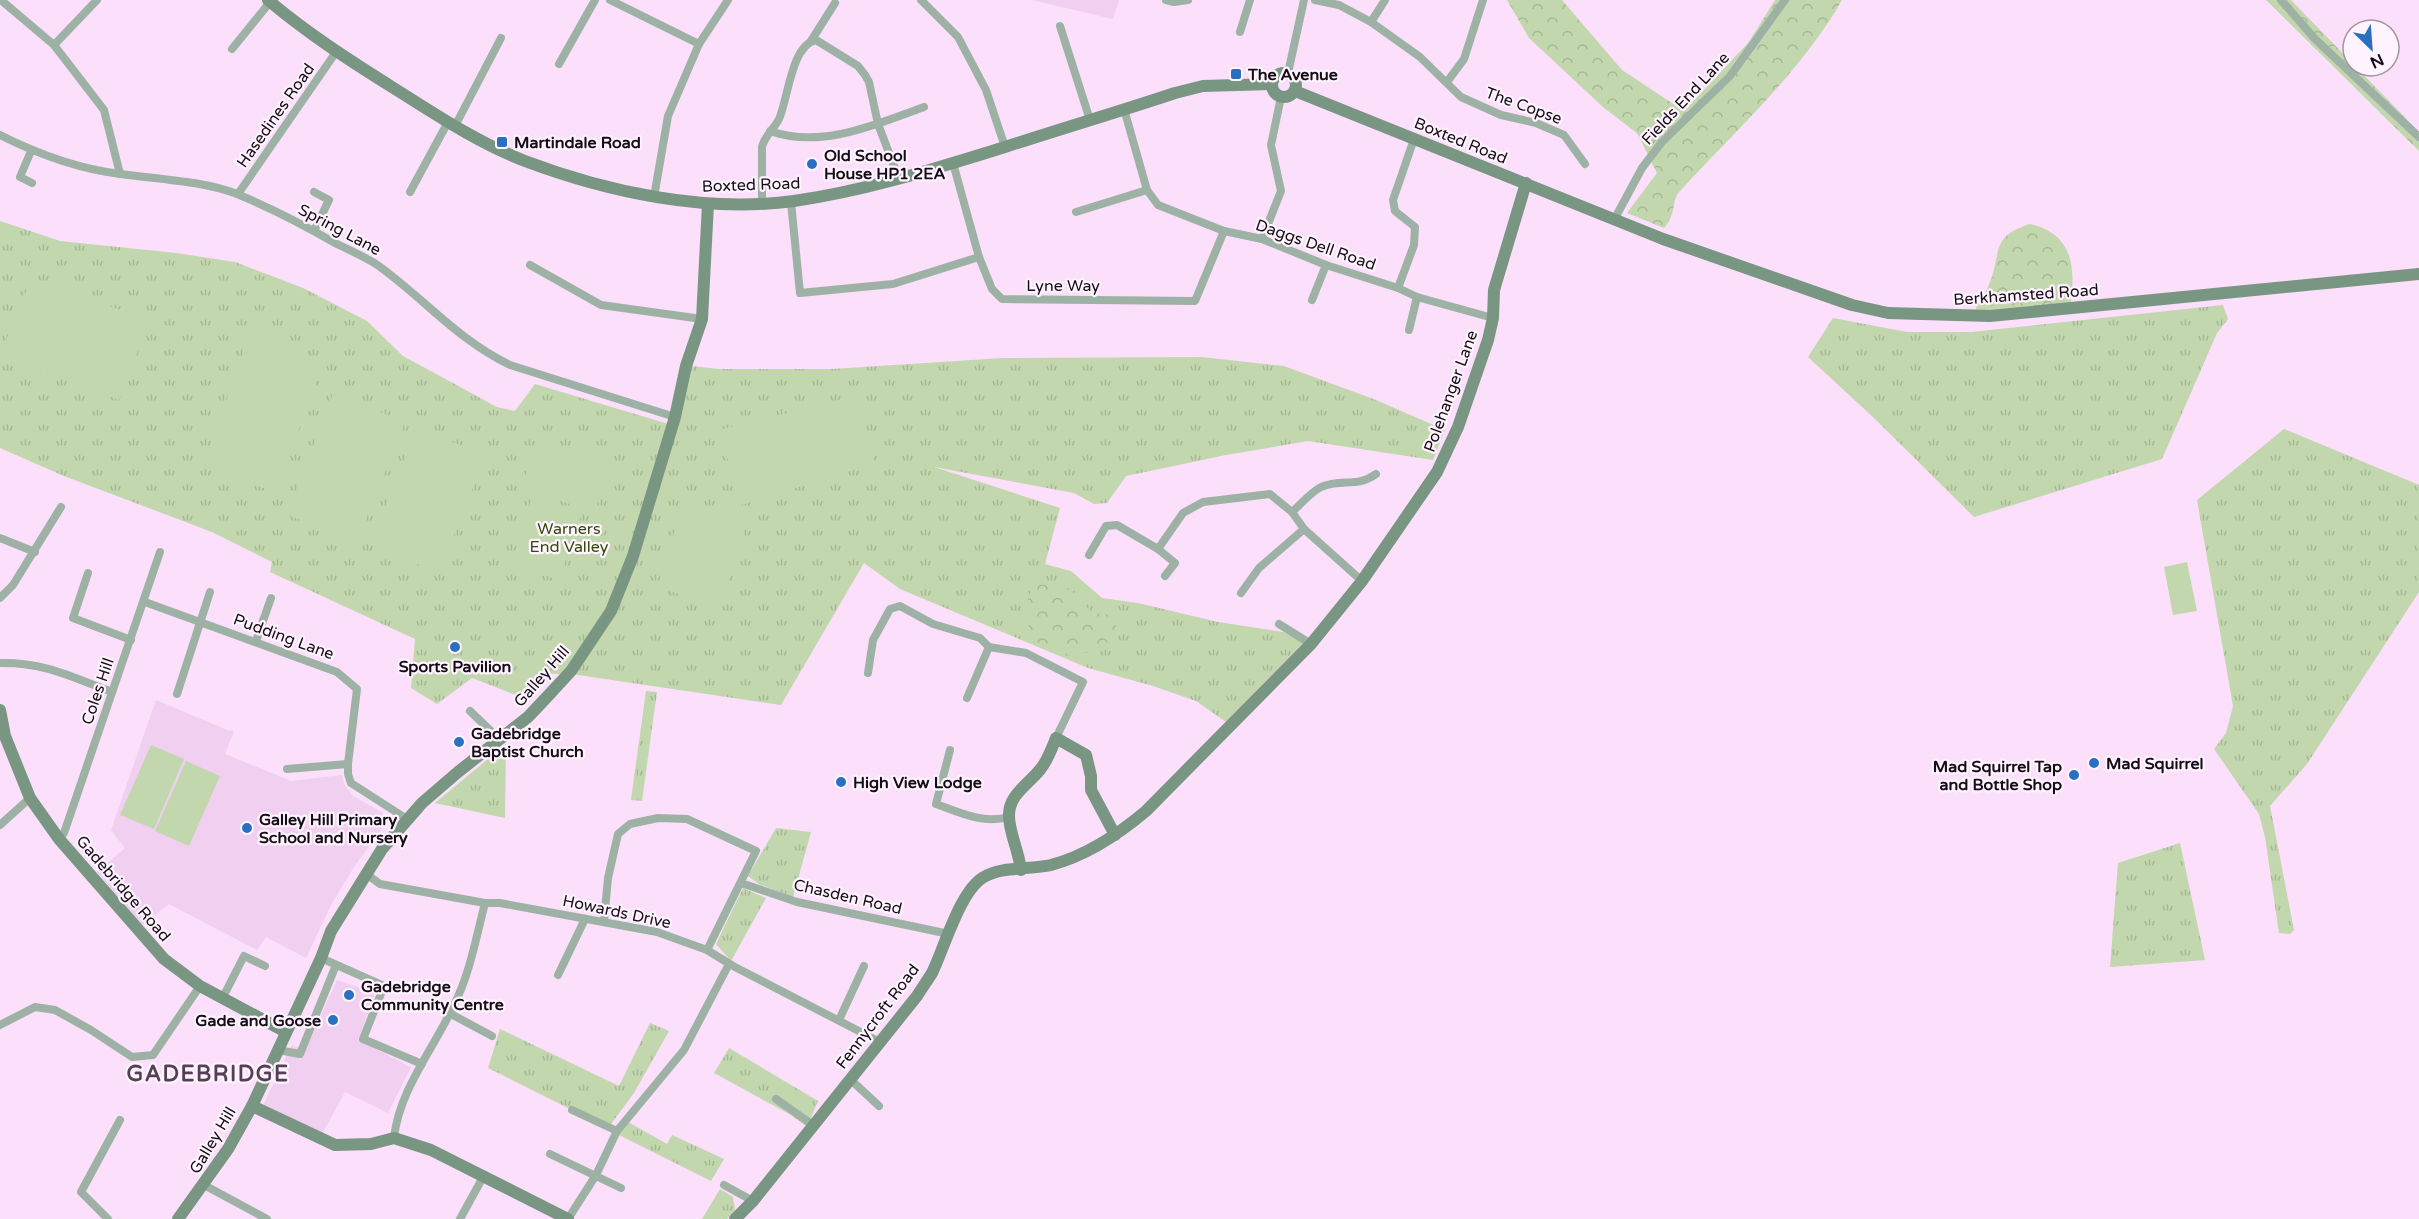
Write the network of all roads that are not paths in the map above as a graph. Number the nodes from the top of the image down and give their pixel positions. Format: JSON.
{"nodes":[{"id":1,"x":1,"y":0,"type":"edge"},
{"id":2,"x":97,"y":0,"type":"edge"},
{"id":3,"x":595,"y":0,"type":"edge"},
{"id":4,"x":610,"y":0,"type":"edge"},
{"id":5,"x":728,"y":0,"type":"edge"},
{"id":6,"x":921,"y":0,"type":"edge"},
{"id":7,"x":1166,"y":0,"type":"edge"},
{"id":8,"x":1188,"y":0,"type":"edge"},
{"id":9,"x":1250,"y":0,"type":"edge"},
{"id":10,"x":1304,"y":0,"type":"edge"},
{"id":11,"x":1315,"y":0,"type":"edge"},
{"id":12,"x":1385,"y":0,"type":"edge"},
{"id":13,"x":1483,"y":0,"type":"edge"},
{"id":14,"x":1785,"y":0,"type":"edge"},
{"id":15,"x":2281,"y":0,"type":"edge"},
{"id":16,"x":269,"y":1,"type":"edge"},
{"id":17,"x":835,"y":3,"type":"dead end"},
{"id":18,"x":1371,"y":22,"type":"junction"},
{"id":19,"x":1060,"y":26,"type":"dead end"},
{"id":20,"x":1240,"y":32,"type":"dead end"},
{"id":21,"x":501,"y":38,"type":"dead end"},
{"id":22,"x":811,"y":41,"type":"junction"},
{"id":23,"x":699,"y":44,"type":"junction"},
{"id":24,"x":54,"y":45,"type":"junction"},
{"id":25,"x":232,"y":49,"type":"dead end"},
{"id":26,"x":336,"y":52,"type":"junction"},
{"id":27,"x":559,"y":64,"type":"dead end"},
{"id":28,"x":1288,"y":74,"type":"junction"},
{"id":29,"x":1447,"y":81,"type":"junction"},
{"id":30,"x":1272,"y":84,"type":"junction"},
{"id":31,"x":1295,"y":91,"type":"junction"},
{"id":32,"x":1281,"y":97,"type":"junction"},
{"id":33,"x":924,"y":108,"type":"dead end"},
{"id":34,"x":1124,"y":110,"type":"junction"},
{"id":35,"x":1090,"y":120,"type":"junction"},
{"id":36,"x":451,"y":124,"type":"junction"},
{"id":37,"x":878,"y":124,"type":"junction"},
{"id":38,"x":770,"y":131,"type":"junction"},
{"id":39,"x":0,"y":135,"type":"edge"},
{"id":40,"x":2419,"y":137,"type":"edge"},
{"id":41,"x":1414,"y":139,"type":"junction"},
{"id":42,"x":1005,"y":147,"type":"junction"},
{"id":43,"x":31,"y":151,"type":"junction"},
{"id":44,"x":953,"y":163,"type":"junction"},
{"id":45,"x":1585,"y":164,"type":"dead end"},
{"id":46,"x":120,"y":174,"type":"junction"},
{"id":47,"x":899,"y":179,"type":"junction"},
{"id":48,"x":32,"y":183,"type":"dead end"},
{"id":49,"x":1526,"y":183,"type":"junction"},
{"id":50,"x":1147,"y":190,"type":"junction"},
{"id":51,"x":314,"y":192,"type":"dead end"},
{"id":52,"x":410,"y":192,"type":"dead end"},
{"id":53,"x":238,"y":194,"type":"junction"},
{"id":54,"x":654,"y":197,"type":"junction"},
{"id":55,"x":762,"y":202,"type":"junction"},
{"id":56,"x":791,"y":202,"type":"junction"},
{"id":57,"x":708,"y":204,"type":"junction"},
{"id":58,"x":1076,"y":212,"type":"dead end"},
{"id":59,"x":1614,"y":220,"type":"junction"},
{"id":60,"x":314,"y":231,"type":"junction"},
{"id":61,"x":1224,"y":231,"type":"junction"},
{"id":62,"x":1262,"y":239,"type":"junction"},
{"id":63,"x":980,"y":257,"type":"junction"},
{"id":64,"x":530,"y":265,"type":"dead end"},
{"id":65,"x":1326,"y":265,"type":"junction"},
{"id":66,"x":2419,"y":274,"type":"edge"},
{"id":67,"x":1398,"y":288,"type":"junction"},
{"id":68,"x":1418,"y":297,"type":"junction"},
{"id":69,"x":1312,"y":300,"type":"dead end"},
{"id":70,"x":1493,"y":318,"type":"junction"},
{"id":71,"x":702,"y":319,"type":"junction"},
{"id":72,"x":1409,"y":330,"type":"dead end"},
{"id":73,"x":675,"y":417,"type":"junction"},
{"id":74,"x":1376,"y":474,"type":"dead end"},
{"id":75,"x":61,"y":507,"type":"dead end"},
{"id":76,"x":1292,"y":512,"type":"junction"},
{"id":77,"x":1304,"y":529,"type":"junction"},
{"id":78,"x":0,"y":538,"type":"edge"},
{"id":79,"x":1158,"y":549,"type":"junction"},
{"id":80,"x":35,"y":552,"type":"junction"},
{"id":81,"x":160,"y":552,"type":"dead end"},
{"id":82,"x":1089,"y":555,"type":"dead end"},
{"id":83,"x":88,"y":573,"type":"dead end"},
{"id":84,"x":1165,"y":576,"type":"dead end"},
{"id":85,"x":1362,"y":581,"type":"junction"},
{"id":86,"x":210,"y":591,"type":"dead end"},
{"id":87,"x":1241,"y":593,"type":"dead end"},
{"id":88,"x":0,"y":598,"type":"edge"},
{"id":89,"x":271,"y":598,"type":"dead end"},
{"id":90,"x":145,"y":602,"type":"junction"},
{"id":91,"x":201,"y":622,"type":"junction"},
{"id":92,"x":1279,"y":624,"type":"dead end"},
{"id":93,"x":131,"y":640,"type":"junction"},
{"id":94,"x":256,"y":641,"type":"junction"},
{"id":95,"x":1311,"y":644,"type":"junction"},
{"id":96,"x":989,"y":647,"type":"junction"},
{"id":97,"x":0,"y":663,"type":"edge"},
{"id":98,"x":868,"y":673,"type":"dead end"},
{"id":99,"x":112,"y":692,"type":"junction"},
{"id":100,"x":177,"y":694,"type":"dead end"},
{"id":101,"x":967,"y":698,"type":"dead end"},
{"id":102,"x":0,"y":710,"type":"edge"},
{"id":103,"x":470,"y":711,"type":"dead end"},
{"id":104,"x":1056,"y":738,"type":"junction"},
{"id":105,"x":499,"y":739,"type":"junction"},
{"id":106,"x":950,"y":750,"type":"dead end"},
{"id":107,"x":348,"y":764,"type":"junction"},
{"id":108,"x":287,"y":769,"type":"dead end"},
{"id":109,"x":30,"y":798,"type":"junction"},
{"id":110,"x":1146,"y":811,"type":"joint"},
{"id":111,"x":1009,"y":817,"type":"junction"},
{"id":112,"x":407,"y":819,"type":"junction"},
{"id":113,"x":0,"y":825,"type":"edge"},
{"id":114,"x":1115,"y":835,"type":"junction"},
{"id":115,"x":59,"y":839,"type":"junction"},
{"id":116,"x":1021,"y":870,"type":"junction"},
{"id":117,"x":365,"y":873,"type":"junction"},
{"id":118,"x":741,"y":883,"type":"junction"},
{"id":119,"x":485,"y":903,"type":"junction"},
{"id":120,"x":585,"y":919,"type":"junction"},
{"id":121,"x":604,"y":921,"type":"junction"},
{"id":122,"x":949,"y":934,"type":"junction"},
{"id":123,"x":707,"y":950,"type":"junction"},
{"id":124,"x":321,"y":958,"type":"junction"},
{"id":125,"x":729,"y":964,"type":"junction"},
{"id":126,"x":336,"y":965,"type":"junction"},
{"id":127,"x":265,"y":966,"type":"dead end"},
{"id":128,"x":864,"y":966,"type":"dead end"},
{"id":129,"x":558,"y":975,"type":"dead end"},
{"id":130,"x":200,"y":986,"type":"junction"},
{"id":131,"x":222,"y":999,"type":"junction"},
{"id":132,"x":449,"y":1013,"type":"junction"},
{"id":133,"x":838,"y":1020,"type":"junction"},
{"id":134,"x":0,"y":1025,"type":"edge"},
{"id":135,"x":286,"y":1032,"type":"junction"},
{"id":136,"x":492,"y":1036,"type":"dead end"},
{"id":137,"x":880,"y":1042,"type":"junction"},
{"id":138,"x":279,"y":1050,"type":"junction"},
{"id":139,"x":422,"y":1064,"type":"junction"},
{"id":140,"x":851,"y":1080,"type":"junction"},
{"id":141,"x":776,"y":1099,"type":"dead end"},
{"id":142,"x":252,"y":1106,"type":"junction"},
{"id":143,"x":879,"y":1106,"type":"dead end"},
{"id":144,"x":572,"y":1110,"type":"dead end"},
{"id":145,"x":120,"y":1120,"type":"dead end"},
{"id":146,"x":813,"y":1125,"type":"junction"},
{"id":147,"x":617,"y":1131,"type":"junction"},
{"id":148,"x":393,"y":1138,"type":"junction"},
{"id":149,"x":550,"y":1155,"type":"dead end"},
{"id":150,"x":596,"y":1175,"type":"junction"},
{"id":151,"x":483,"y":1177,"type":"junction"},
{"id":152,"x":204,"y":1185,"type":"junction"},
{"id":153,"x":724,"y":1185,"type":"dead end"},
{"id":154,"x":621,"y":1188,"type":"dead end"},
{"id":155,"x":753,"y":1201,"type":"junction"},
{"id":156,"x":108,"y":1219,"type":"edge"},
{"id":157,"x":178,"y":1219,"type":"edge"},
{"id":158,"x":267,"y":1219,"type":"edge"},
{"id":159,"x":460,"y":1219,"type":"edge"},
{"id":160,"x":568,"y":1219,"type":"edge"},
{"id":161,"x":735,"y":1219,"type":"edge"}],
"edges":[{"from":1,"to":24,"type":"street"},
{"from":2,"to":24,"type":"street"},
{"from":3,"to":27,"type":"street"},
{"from":4,"to":23,"type":"street"},
{"from":5,"to":23,"type":"street"},
{"from":6,"to":42,"type":"street"},
{"from":7,"to":8,"type":"street"},
{"from":9,"to":20,"type":"street"},
{"from":10,"to":28,"type":"street"},
{"from":11,"to":18,"type":"street","name":"The Copse"},
{"from":12,"to":18,"type":"street"},
{"from":13,"to":29,"type":"street"},
{"from":14,"to":59,"type":"street","name":"Fields End Lane"},
{"from":15,"to":40,"type":"street"},
{"from":16,"to":25,"type":"street"},
{"from":16,"to":26,"type":"street","name":"Boxted Road"},
{"from":17,"to":22,"type":"street"},
{"from":18,"to":29,"type":"street","name":"The Copse"},
{"from":19,"to":35,"type":"street"},
{"from":21,"to":36,"type":"street"},
{"from":22,"to":37,"type":"street"},
{"from":22,"to":38,"type":"street"},
{"from":23,"to":54,"type":"street"},
{"from":24,"to":46,"type":"street"},
{"from":26,"to":36,"type":"street","name":"Boxted Road"},
{"from":26,"to":53,"type":"street","name":"Hasedines Road"},
{"from":28,"to":30,"type":"street"},
{"from":28,"to":31,"type":"street"},
{"from":29,"to":45,"type":"street","name":"The Copse"},
{"from":30,"to":32,"type":"street"},
{"from":30,"to":34,"type":"street","name":"Boxted Road"},
{"from":31,"to":32,"type":"street"},
{"from":31,"to":41,"type":"street","name":"Boxted Road"},
{"from":32,"to":62,"type":"street"},
{"from":33,"to":37,"type":"street"},
{"from":34,"to":35,"type":"street","name":"Boxted Road"},
{"from":34,"to":50,"type":"street"},
{"from":35,"to":42,"type":"street","name":"Boxted Road"},
{"from":36,"to":52,"type":"street"},
{"from":36,"to":54,"type":"street","name":"Boxted Road"},
{"from":37,"to":38,"type":"street"},
{"from":37,"to":47,"type":"street"},
{"from":38,"to":55,"type":"street"},
{"from":39,"to":43,"type":"street","name":"Spring Lane"},
{"from":41,"to":49,"type":"street","name":"Boxted Road"},
{"from":41,"to":67,"type":"street"},
{"from":42,"to":44,"type":"street","name":"Boxted Road"},
{"from":43,"to":46,"type":"street","name":"Spring Lane"},
{"from":43,"to":48,"type":"street"},
{"from":44,"to":47,"type":"street","name":"Boxted Road"},
{"from":44,"to":63,"type":"street","name":"Lyne Way"},
{"from":46,"to":53,"type":"street","name":"Spring Lane"},
{"from":47,"to":56,"type":"street","name":"Boxted Road"},
{"from":49,"to":59,"type":"street","name":"Boxted Road"},
{"from":49,"to":70,"type":"street","name":"Polehanger Lane"},
{"from":50,"to":58,"type":"street"},
{"from":50,"to":61,"type":"street","name":"Daggs Dell Road"},
{"from":51,"to":60,"type":"street"},
{"from":53,"to":60,"type":"street","name":"Spring Lane"},
{"from":54,"to":57,"type":"street","name":"Boxted Road"},
{"from":55,"to":56,"type":"street","name":"Boxted Road"},
{"from":55,"to":57,"type":"street","name":"Boxted Road"},
{"from":56,"to":63,"type":"street"},
{"from":57,"to":71,"type":"street","name":"Galley Hill"},
{"from":59,"to":66,"type":"street","name":"Berkhamsted Road"},
{"from":60,"to":73,"type":"street","name":"Spring Lane"},
{"from":61,"to":62,"type":"street","name":"Daggs Dell Road"},
{"from":61,"to":63,"type":"street","name":"Lyne Way"},
{"from":62,"to":65,"type":"street","name":"Daggs Dell Road"},
{"from":64,"to":71,"type":"street"},
{"from":65,"to":67,"type":"street","name":"Daggs Dell Road"},
{"from":65,"to":69,"type":"street"},
{"from":67,"to":68,"type":"street","name":"Daggs Dell Road"},
{"from":68,"to":70,"type":"street","name":"Daggs Dell Road"},
{"from":68,"to":72,"type":"street"},
{"from":70,"to":85,"type":"street","name":"Polehanger Lane"},
{"from":71,"to":73,"type":"street","name":"Galley Hill"},
{"from":73,"to":105,"type":"street","name":"Galley Hill"},
{"from":74,"to":76,"type":"street"},
{"from":75,"to":80,"type":"street"},
{"from":76,"to":77,"type":"street"},
{"from":76,"to":79,"type":"street"},
{"from":77,"to":85,"type":"street"},
{"from":77,"to":87,"type":"street"},
{"from":78,"to":80,"type":"street"},
{"from":79,"to":82,"type":"street"},
{"from":79,"to":84,"type":"street"},
{"from":80,"to":88,"type":"street"},
{"from":81,"to":90,"type":"street","name":"Coles Hill"},
{"from":83,"to":93,"type":"street"},
{"from":85,"to":95,"type":"street","name":"Polehanger Lane"},
{"from":86,"to":91,"type":"street"},
{"from":89,"to":94,"type":"street"},
{"from":90,"to":91,"type":"street","name":"Pudding Lane"},
{"from":90,"to":93,"type":"street","name":"Coles Hill"},
{"from":91,"to":94,"type":"street","name":"Pudding Lane"},
{"from":91,"to":100,"type":"street"},
{"from":92,"to":95,"type":"street"},
{"from":93,"to":99,"type":"street","name":"Coles Hill"},
{"from":94,"to":107,"type":"street","name":"Pudding Lane"},
{"from":95,"to":110,"type":"street","name":"Polehanger Lane"},
{"from":96,"to":98,"type":"street"},
{"from":96,"to":101,"type":"street"},
{"from":96,"to":104,"type":"street"},
{"from":97,"to":99,"type":"street"},
{"from":99,"to":115,"type":"street","name":"Coles Hill"},
{"from":102,"to":109,"type":"street","name":"Gadebridge Road"},
{"from":103,"to":105,"type":"street"},
{"from":104,"to":111,"type":"street"},
{"from":104,"to":114,"type":"street"},
{"from":105,"to":112,"type":"street","name":"Galley Hill"},
{"from":106,"to":111,"type":"street"},
{"from":107,"to":108,"type":"street"},
{"from":107,"to":112,"type":"street","name":"Pudding Lane"},
{"from":109,"to":113,"type":"street"},
{"from":109,"to":115,"type":"street","name":"Gadebridge Road"},
{"from":110,"to":114,"type":"street","name":"Fennycroft Road"},
{"from":111,"to":116,"type":"street"},
{"from":112,"to":117,"type":"street","name":"Galley Hill"},
{"from":114,"to":116,"type":"street","name":"Fennycroft Road"},
{"from":115,"to":130,"type":"street","name":"Gadebridge Road"},
{"from":116,"to":122,"type":"street","name":"Fennycroft Road"},
{"from":117,"to":119,"type":"street","name":"Howards Drive"},
{"from":117,"to":124,"type":"street","name":"Galley Hill"},
{"from":118,"to":121,"type":"street"},
{"from":118,"to":122,"type":"street","name":"Chasden Road"},
{"from":118,"to":123,"type":"street"},
{"from":119,"to":120,"type":"street","name":"Howards Drive"},
{"from":119,"to":132,"type":"street"},
{"from":120,"to":121,"type":"street","name":"Howards Drive"},
{"from":120,"to":129,"type":"street"},
{"from":121,"to":123,"type":"street","name":"Howards Drive"},
{"from":122,"to":137,"type":"street","name":"Fennycroft Road"},
{"from":123,"to":125,"type":"street","name":"Howards Drive"},
{"from":124,"to":126,"type":"street"},
{"from":124,"to":135,"type":"street","name":"Galley Hill"},
{"from":125,"to":133,"type":"street","name":"Howards Drive"},
{"from":125,"to":147,"type":"street"},
{"from":126,"to":138,"type":"street"},
{"from":126,"to":139,"type":"street"},
{"from":127,"to":131,"type":"street"},
{"from":128,"to":133,"type":"street"},
{"from":130,"to":131,"type":"street","name":"Gadebridge Road"},
{"from":130,"to":134,"type":"street"},
{"from":131,"to":135,"type":"street","name":"Gadebridge Road"},
{"from":132,"to":136,"type":"street"},
{"from":132,"to":139,"type":"street"},
{"from":133,"to":137,"type":"street","name":"Howards Drive"},
{"from":135,"to":138,"type":"street","name":"Galley Hill"},
{"from":137,"to":140,"type":"street","name":"Fennycroft Road"},
{"from":138,"to":142,"type":"street","name":"Galley Hill"},
{"from":139,"to":148,"type":"street"},
{"from":140,"to":143,"type":"street"},
{"from":140,"to":146,"type":"street","name":"Fennycroft Road"},
{"from":141,"to":146,"type":"street"},
{"from":142,"to":148,"type":"street"},
{"from":142,"to":152,"type":"street","name":"Galley Hill"},
{"from":144,"to":147,"type":"street"},
{"from":145,"to":156,"type":"street"},
{"from":146,"to":155,"type":"street","name":"Fennycroft Road"},
{"from":147,"to":150,"type":"street"},
{"from":148,"to":151,"type":"street"},
{"from":149,"to":150,"type":"street"},
{"from":150,"to":154,"type":"street"},
{"from":150,"to":160,"type":"street"},
{"from":151,"to":159,"type":"street"},
{"from":151,"to":160,"type":"street"},
{"from":152,"to":157,"type":"street","name":"Galley Hill"},
{"from":152,"to":158,"type":"street"},
{"from":153,"to":155,"type":"street"},
{"from":155,"to":161,"type":"street","name":"Fennycroft Road"}]}
